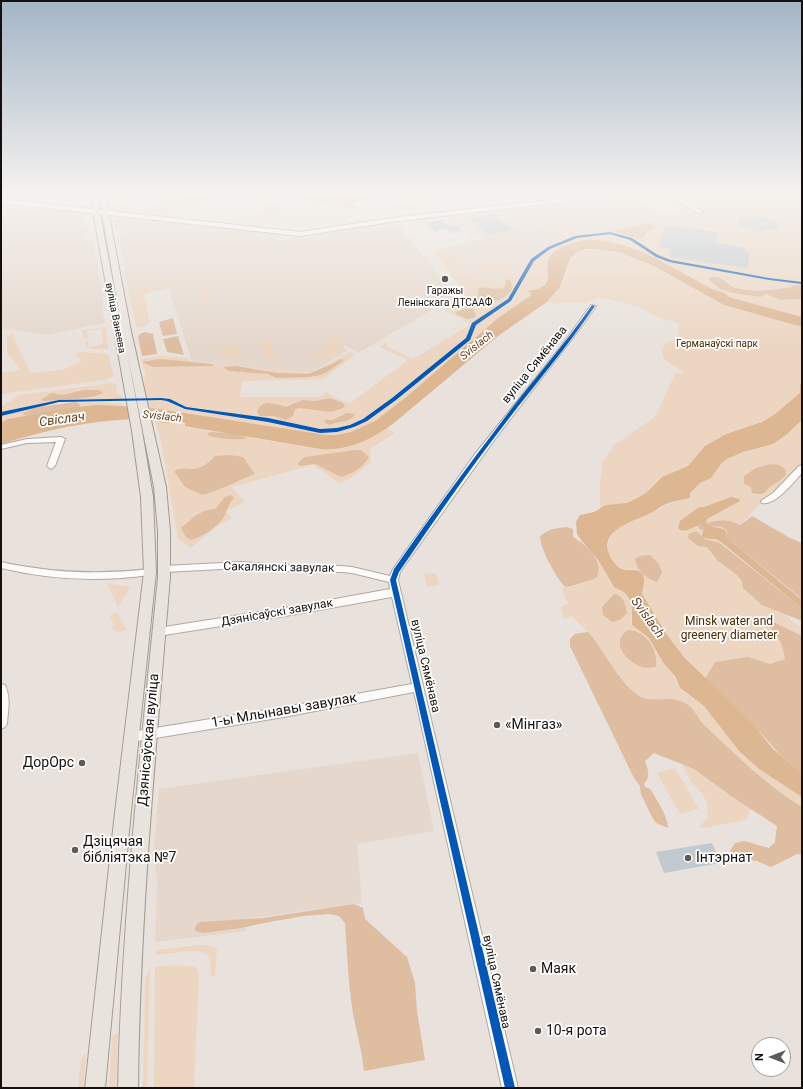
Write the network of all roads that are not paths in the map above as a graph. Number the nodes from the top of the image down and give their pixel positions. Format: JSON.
{"nodes":[{"id":1,"x":106,"y":245,"type":"edge"},
{"id":2,"x":593,"y":306,"type":"dead end"},
{"id":3,"x":135,"y":394,"type":"joint"},
{"id":4,"x":142,"y":430,"type":"junction"},
{"id":5,"x":1,"y":447,"type":"edge"},
{"id":6,"x":51,"y":466,"type":"dead end"},
{"id":7,"x":802,"y":468,"type":"edge"},
{"id":8,"x":765,"y":501,"type":"dead end"},
{"id":9,"x":1,"y":565,"type":"edge"},
{"id":10,"x":164,"y":569,"type":"junction"},
{"id":11,"x":150,"y":572,"type":"junction"},
{"id":12,"x":393,"y":580,"type":"junction"},
{"id":13,"x":396,"y":593,"type":"junction"},
{"id":14,"x":143,"y":630,"type":"junction"},
{"id":15,"x":158,"y":636,"type":"junction"},
{"id":16,"x":418,"y":687,"type":"junction"},
{"id":17,"x":1,"y":688,"type":"edge"},
{"id":18,"x":1,"y":724,"type":"edge"},
{"id":19,"x":149,"y":734,"type":"junction"},
{"id":20,"x":131,"y":737,"type":"junction"},
{"id":21,"x":95,"y":1088,"type":"edge"},
{"id":22,"x":128,"y":1088,"type":"edge"},
{"id":23,"x":510,"y":1088,"type":"edge"}],
"edges":[{"from":1,"to":3,"type":"main road","name":"вуліца Ванеева"},
{"from":2,"to":12,"type":"street","name":"вуліца Сямёнава"},
{"from":3,"to":4,"type":"main road","name":"Дзянісаўская вуліца"},
{"from":4,"to":10,"type":"main road","name":"Дзянісаўская вуліца"},
{"from":4,"to":11,"type":"main road","name":"Дзянісаўская вуліца"},
{"from":5,"to":6,"type":"street"},
{"from":7,"to":8,"type":"street"},
{"from":9,"to":11,"type":"street"},
{"from":10,"to":12,"type":"street","name":"Сакалянскі завулак"},
{"from":10,"to":15,"type":"main road","name":"Дзянісаўская вуліца"},
{"from":11,"to":14,"type":"main road","name":"Дзянісаўская вуліца"},
{"from":12,"to":13,"type":"street","name":"вуліца Сямёнава"},
{"from":13,"to":15,"type":"street","name":"Дзянісаўскі завулак"},
{"from":13,"to":16,"type":"street","name":"вуліца Сямёнава"},
{"from":14,"to":15,"type":"main road"},
{"from":14,"to":20,"type":"main road","name":"Дзянісаўская вуліца"},
{"from":15,"to":19,"type":"main road","name":"Дзянісаўская вуліца"},
{"from":16,"to":19,"type":"street","name":"1-ы Млынавы завулак"},
{"from":16,"to":23,"type":"street","name":"вуліца Сямёнава"},
{"from":17,"to":18,"type":"street"},
{"from":19,"to":20,"type":"street","name":"1-ы Млынавы завулак"},
{"from":19,"to":22,"type":"main road","name":"Дзянісаўская вуліца"},
{"from":20,"to":21,"type":"main road","name":"Дзянісаўская вуліца"}]}
